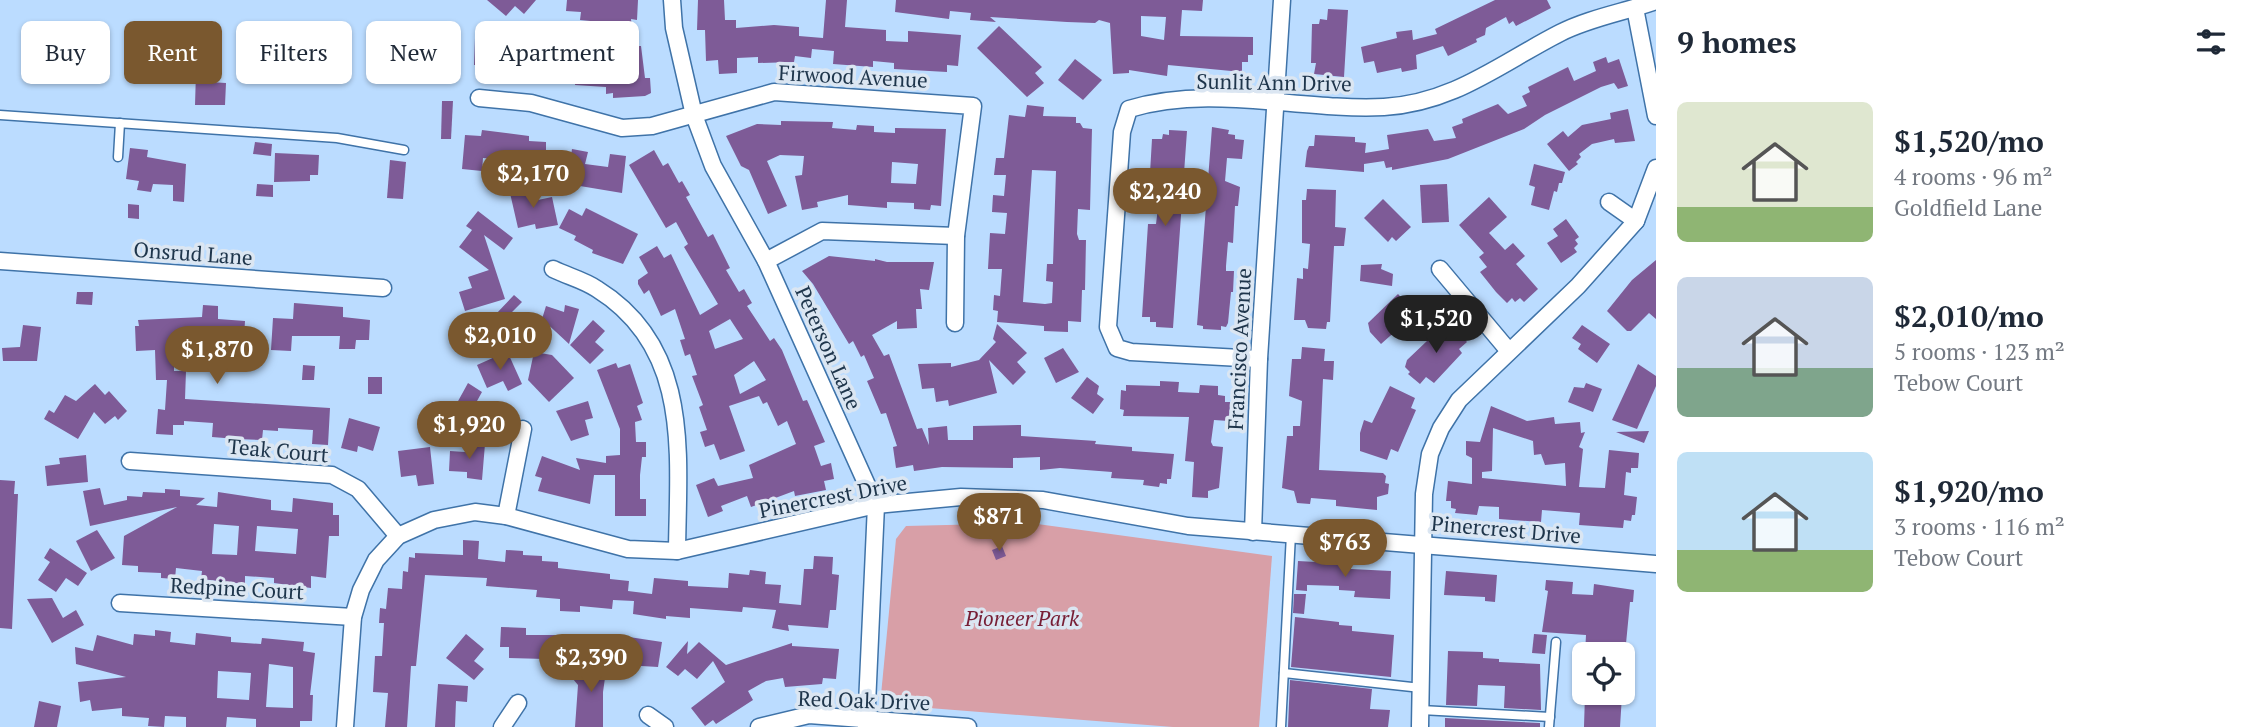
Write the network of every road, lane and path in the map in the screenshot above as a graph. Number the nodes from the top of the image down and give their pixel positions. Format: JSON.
{"nodes":[{"id":1,"x":672,"y":0,"type":"edge"},
{"id":2,"x":1282,"y":0,"type":"edge"},
{"id":3,"x":1656,"y":1,"type":"edge"},
{"id":4,"x":1635,"y":8,"type":"junction"},
{"id":5,"x":479,"y":98,"type":"dead end"},
{"id":6,"x":1274,"y":102,"type":"junction"},
{"id":7,"x":0,"y":115,"type":"edge"},
{"id":8,"x":694,"y":115,"type":"junction"},
{"id":9,"x":1656,"y":116,"type":"edge"},
{"id":10,"x":120,"y":123,"type":"junction"},
{"id":11,"x":404,"y":150,"type":"dead end"},
{"id":12,"x":118,"y":157,"type":"dead end"},
{"id":13,"x":1656,"y":168,"type":"edge"},
{"id":14,"x":1609,"y":202,"type":"dead end"},
{"id":15,"x":1636,"y":221,"type":"junction"},
{"id":16,"x":956,"y":236,"type":"junction"},
{"id":17,"x":0,"y":261,"type":"edge"},
{"id":18,"x":766,"y":261,"type":"junction"},
{"id":19,"x":553,"y":270,"type":"dead end"},
{"id":20,"x":1440,"y":270,"type":"dead end"},
{"id":21,"x":383,"y":288,"type":"dead end"},
{"id":22,"x":955,"y":323,"type":"dead end"},
{"id":23,"x":1508,"y":350,"type":"junction"},
{"id":24,"x":1259,"y":359,"type":"junction"},
{"id":25,"x":523,"y":429,"type":"dead end"},
{"id":26,"x":130,"y":461,"type":"dead end"},
{"id":27,"x":876,"y":505,"type":"junction"},
{"id":28,"x":506,"y":516,"type":"junction"},
{"id":29,"x":1253,"y":532,"type":"junction"},
{"id":30,"x":1291,"y":534,"type":"junction"},
{"id":31,"x":398,"y":536,"type":"junction"},
{"id":32,"x":1422,"y":544,"type":"junction"},
{"id":33,"x":677,"y":551,"type":"junction"},
{"id":34,"x":1656,"y":564,"type":"edge"},
{"id":35,"x":120,"y":603,"type":"dead end"},
{"id":36,"x":353,"y":617,"type":"junction"},
{"id":37,"x":1556,"y":642,"type":"dead end"},
{"id":38,"x":1284,"y":673,"type":"junction"},
{"id":39,"x":1421,"y":688,"type":"junction"},
{"id":40,"x":518,"y":703,"type":"dead end"},
{"id":41,"x":648,"y":715,"type":"dead end"},
{"id":42,"x":1550,"y":717,"type":"junction"},
{"id":43,"x":1421,"y":719,"type":"edge"},
{"id":44,"x":867,"y":723,"type":"edge"},
{"id":45,"x":345,"y":727,"type":"edge"},
{"id":46,"x":502,"y":727,"type":"edge"},
{"id":47,"x":665,"y":727,"type":"edge"},
{"id":48,"x":759,"y":727,"type":"edge"},
{"id":49,"x":968,"y":727,"type":"edge"},
{"id":50,"x":1281,"y":727,"type":"edge"},
{"id":51,"x":1549,"y":727,"type":"edge"}],
"edges":[{"from":1,"to":8,"type":"street","name":"Peterson Lane"},
{"from":2,"to":6,"type":"street","name":"Francisco Avenue"},
{"from":3,"to":4,"type":"street","name":"Sunlit Ann Drive"},
{"from":4,"to":6,"type":"street","name":"Sunlit Ann Drive"},
{"from":4,"to":9,"type":"street"},
{"from":5,"to":8,"type":"street","name":"Firwood Avenue"},
{"from":6,"to":24,"type":"street","name":"Francisco Avenue"},
{"from":6,"to":24,"type":"street","name":"Sunlit Ann Drive"},
{"from":7,"to":10,"type":"lane"},
{"from":8,"to":16,"type":"street","name":"Firwood Avenue"},
{"from":8,"to":18,"type":"street","name":"Peterson Lane"},
{"from":10,"to":11,"type":"lane"},
{"from":10,"to":12,"type":"lane"},
{"from":13,"to":15,"type":"street"},
{"from":14,"to":15,"type":"street"},
{"from":15,"to":23,"type":"street"},
{"from":16,"to":18,"type":"street"},
{"from":16,"to":22,"type":"street","name":"Firwood Avenue"},
{"from":17,"to":21,"type":"street","name":"Onsrud Lane"},
{"from":18,"to":27,"type":"street","name":"Peterson Lane"},
{"from":19,"to":33,"type":"street"},
{"from":20,"to":23,"type":"street"},
{"from":23,"to":32,"type":"street"},
{"from":24,"to":29,"type":"street","name":"Francisco Avenue"},
{"from":25,"to":28,"type":"street"},
{"from":26,"to":31,"type":"street","name":"Teak Court"},
{"from":27,"to":29,"type":"street","name":"Pinercrest Drive"},
{"from":27,"to":33,"type":"street","name":"Pinercrest Drive"},
{"from":27,"to":44,"type":"street","name":"Peterson Lane"},
{"from":28,"to":31,"type":"street","name":"Pinercrest Drive"},
{"from":28,"to":33,"type":"street","name":"Pinercrest Drive"},
{"from":29,"to":30,"type":"street","name":"Pinercrest Drive"},
{"from":30,"to":32,"type":"street","name":"Pinercrest Drive"},
{"from":30,"to":38,"type":"lane"},
{"from":31,"to":36,"type":"street","name":"Pinercrest Drive"},
{"from":32,"to":34,"type":"street","name":"Pinercrest Drive"},
{"from":32,"to":39,"type":"street"},
{"from":35,"to":36,"type":"street","name":"Redpine Court"},
{"from":36,"to":45,"type":"street","name":"Pinercrest Drive"},
{"from":37,"to":42,"type":"lane"},
{"from":38,"to":39,"type":"lane"},
{"from":38,"to":50,"type":"lane"},
{"from":39,"to":43,"type":"street"},
{"from":40,"to":46,"type":"street"},
{"from":41,"to":47,"type":"street"},
{"from":42,"to":43,"type":"lane"},
{"from":42,"to":51,"type":"lane"},
{"from":44,"to":48,"type":"street","name":"Red Oak Drive"},
{"from":44,"to":49,"type":"street","name":"Red Oak Drive"}]}
